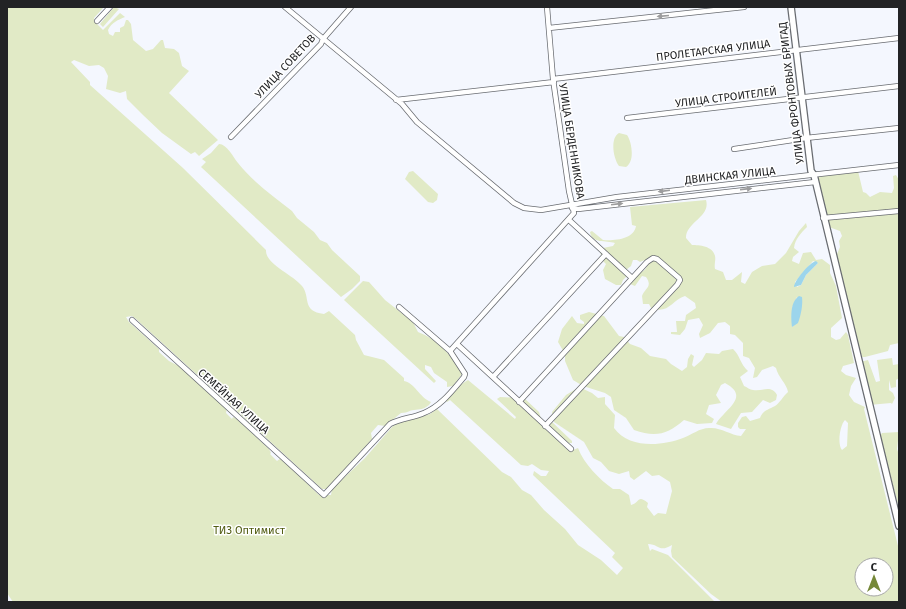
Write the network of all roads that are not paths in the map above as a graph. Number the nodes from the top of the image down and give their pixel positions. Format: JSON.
{"nodes":[{"id":1,"x":110,"y":7,"type":"edge"},
{"id":2,"x":284,"y":7,"type":"edge"},
{"id":3,"x":351,"y":7,"type":"edge"},
{"id":4,"x":547,"y":7,"type":"edge"},
{"id":5,"x":744,"y":7,"type":"edge"},
{"id":6,"x":791,"y":7,"type":"edge"},
{"id":7,"x":97,"y":22,"type":"dead end"},
{"id":8,"x":549,"y":28,"type":"junction"},
{"id":9,"x":899,"y":38,"type":"edge"},
{"id":10,"x":323,"y":39,"type":"junction"},
{"id":11,"x":796,"y":50,"type":"junction"},
{"id":12,"x":554,"y":80,"type":"junction"},
{"id":13,"x":899,"y":86,"type":"edge"},
{"id":14,"x":801,"y":97,"type":"junction"},
{"id":15,"x":408,"y":98,"type":"junction"},
{"id":16,"x":396,"y":100,"type":"junction"},
{"id":17,"x":402,"y":104,"type":"junction"},
{"id":18,"x":627,"y":118,"type":"dead end"},
{"id":19,"x":899,"y":128,"type":"edge"},
{"id":20,"x":231,"y":137,"type":"dead end"},
{"id":21,"x":806,"y":138,"type":"junction"},
{"id":22,"x":734,"y":149,"type":"dead end"},
{"id":23,"x":899,"y":165,"type":"edge"},
{"id":24,"x":814,"y":175,"type":"junction"},
{"id":25,"x":815,"y":182,"type":"junction"},
{"id":26,"x":573,"y":206,"type":"junction"},
{"id":27,"x":899,"y":211,"type":"edge"},
{"id":28,"x":823,"y":218,"type":"junction"},
{"id":29,"x":568,"y":220,"type":"junction"},
{"id":30,"x":606,"y":254,"type":"junction"},
{"id":31,"x":632,"y":278,"type":"junction"},
{"id":32,"x":399,"y":307,"type":"dead end"},
{"id":33,"x":132,"y":320,"type":"dead end"},
{"id":34,"x":458,"y":345,"type":"junction"},
{"id":35,"x":450,"y":351,"type":"junction"},
{"id":36,"x":493,"y":377,"type":"junction"},
{"id":37,"x":519,"y":402,"type":"junction"},
{"id":38,"x":545,"y":426,"type":"junction"},
{"id":39,"x":571,"y":449,"type":"dead end"},
{"id":40,"x":899,"y":526,"type":"edge"}],
"edges":[{"from":1,"to":7,"type":"street"},
{"from":2,"to":10,"type":"street"},
{"from":3,"to":10,"type":"street","name":"УЛИЦА СОВЕТОВ"},
{"from":4,"to":8,"type":"street","name":"УЛИЦА БЕРДЕННИКОВА"},
{"from":5,"to":8,"type":"street","one_way":true},
{"from":6,"to":11,"type":"main road","name":"УЛИЦА ФРОНТОВЫХ БРИГАД"},
{"from":8,"to":12,"type":"street","name":"УЛИЦА БЕРДЕННИКОВА"},
{"from":9,"to":11,"type":"street","name":"ПРОЛЕТАРСКАЯ УЛИЦА"},
{"from":10,"to":16,"type":"street","name":"ДВИНСКАЯ УЛИЦА"},
{"from":10,"to":20,"type":"street","name":"УЛИЦА СОВЕТОВ"},
{"from":11,"to":12,"type":"street","name":"ПРОЛЕТАРСКАЯ УЛИЦА"},
{"from":11,"to":14,"type":"main road","name":"УЛИЦА ФРОНТОВЫХ БРИГАД"},
{"from":12,"to":15,"type":"street","name":"ПРОЛЕТАРСКАЯ УЛИЦА"},
{"from":12,"to":26,"type":"street","name":"УЛИЦА БЕРДЕННИКОВА"},
{"from":13,"to":14,"type":"street","name":"УЛИЦА СТРОИТЕЛЕЙ"},
{"from":14,"to":18,"type":"street","name":"УЛИЦА СТРОИТЕЛЕЙ"},
{"from":14,"to":21,"type":"main road","name":"УЛИЦА ФРОНТОВЫХ БРИГАД"},
{"from":15,"to":16,"type":"street","name":"ПРОЛЕТАРСКАЯ УЛИЦА"},
{"from":15,"to":17,"type":"street"},
{"from":16,"to":17,"type":"street","name":"ДВИНСКАЯ УЛИЦА"},
{"from":17,"to":26,"type":"street","name":"ДВИНСКАЯ УЛИЦА"},
{"from":19,"to":21,"type":"street"},
{"from":21,"to":22,"type":"street"},
{"from":21,"to":24,"type":"main road","name":"УЛИЦА ФРОНТОВЫХ БРИГАД"},
{"from":23,"to":24,"type":"street","name":"ДВИНСКАЯ УЛИЦА"},
{"from":24,"to":25,"type":"main road","name":"УЛИЦА ФРОНТОВЫХ БРИГАД"},
{"from":24,"to":26,"type":"street","name":"ДВИНСКАЯ УЛИЦА","one_way":true},
{"from":26,"to":25,"type":"street","name":"ДВИНСКАЯ УЛИЦА","one_way":true},
{"from":25,"to":28,"type":"main road","name":"УЛИЦА ФРОНТОВЫХ БРИГАД"},
{"from":26,"to":29,"type":"street","name":"УЛИЦА БЕРДЕННИКОВА"},
{"from":27,"to":28,"type":"street"},
{"from":28,"to":40,"type":"main road","name":"УЛИЦА ФРОНТОВЫХ БРИГАД"},
{"from":29,"to":30,"type":"street"},
{"from":29,"to":34,"type":"street","name":"УЛИЦА БЕРДЕННИКОВА"},
{"from":30,"to":31,"type":"street"},
{"from":30,"to":36,"type":"street"},
{"from":31,"to":37,"type":"street"},
{"from":31,"to":38,"type":"street"},
{"from":32,"to":35,"type":"street"},
{"from":33,"to":35,"type":"street","name":"СЕМЕЙНАЯ УЛИЦА"},
{"from":34,"to":35,"type":"street","name":"УЛИЦА БЕРДЕННИКОВА"},
{"from":34,"to":36,"type":"street"},
{"from":36,"to":37,"type":"street"},
{"from":37,"to":38,"type":"street"},
{"from":38,"to":39,"type":"street"}]}
